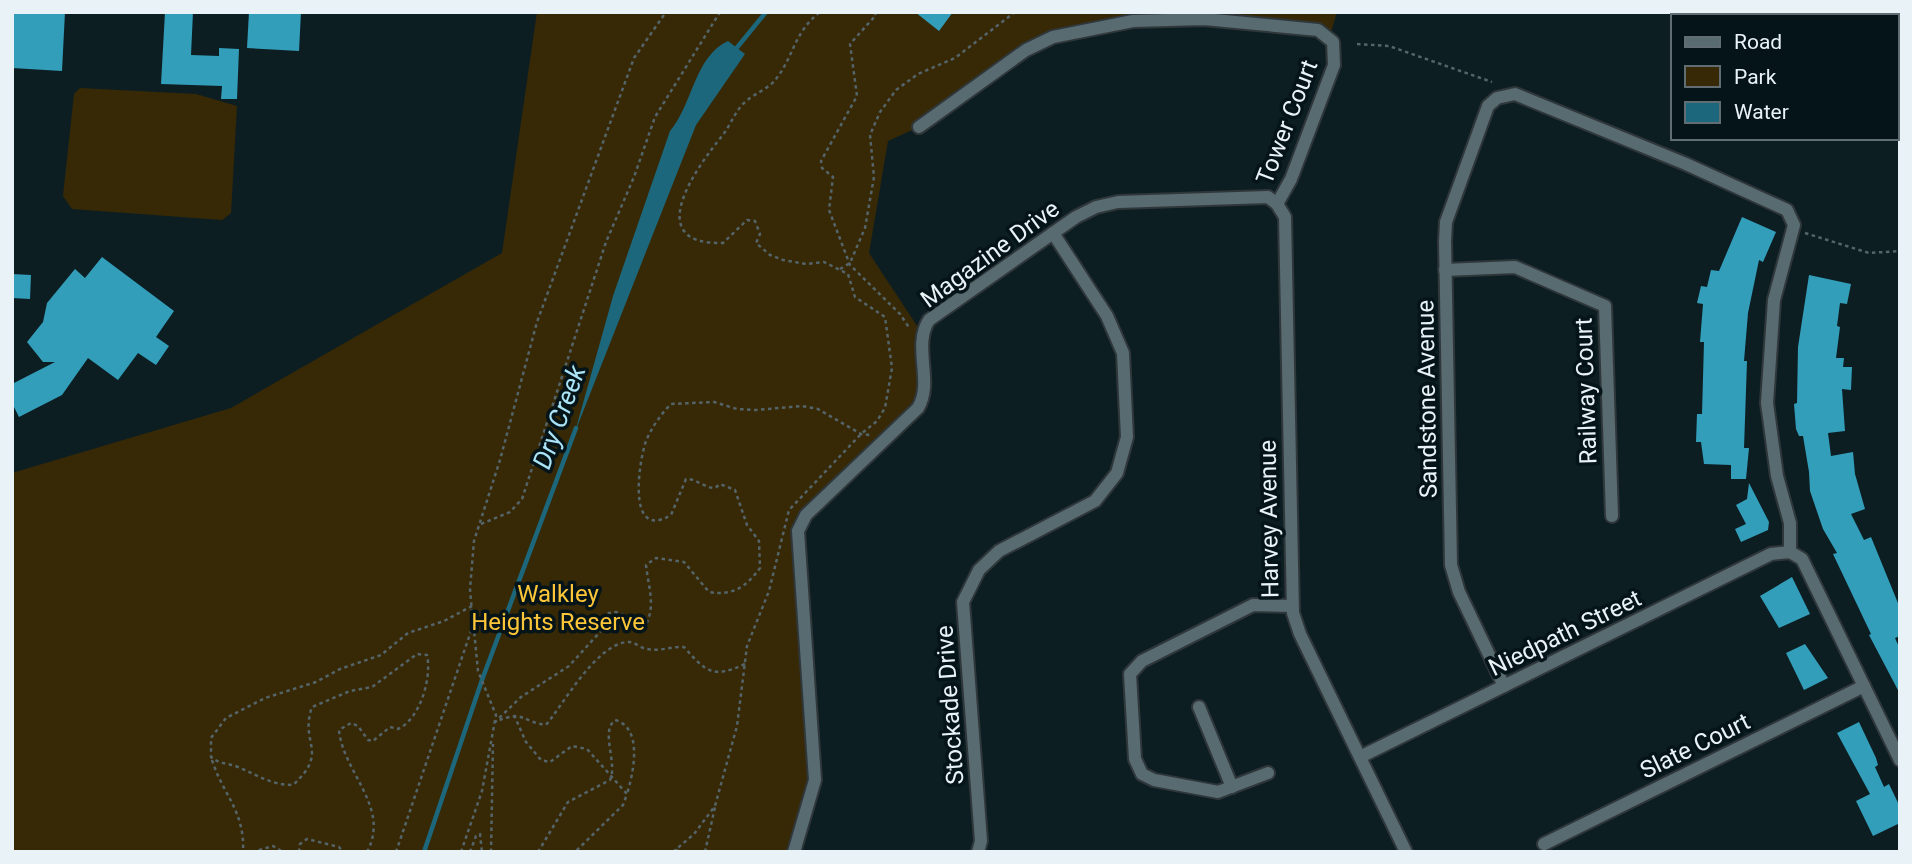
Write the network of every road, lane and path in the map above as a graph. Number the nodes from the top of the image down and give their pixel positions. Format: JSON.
{"nodes":[{"id":1,"x":666,"y":12,"type":"edge"},
{"id":2,"x":720,"y":12,"type":"edge"},
{"id":3,"x":820,"y":12,"type":"edge"},
{"id":4,"x":835,"y":12,"type":"edge"},
{"id":5,"x":857,"y":12,"type":"edge"},
{"id":6,"x":874,"y":12,"type":"edge"},
{"id":7,"x":1357,"y":44,"type":"dead end"},
{"id":8,"x":1492,"y":82,"type":"dead end"},
{"id":9,"x":919,"y":127,"type":"dead end"},
{"id":10,"x":1277,"y":204,"type":"junction"},
{"id":11,"x":1794,"y":225,"type":"junction"},
{"id":12,"x":1053,"y":233,"type":"junction"},
{"id":13,"x":1900,"y":251,"type":"edge"},
{"id":14,"x":1445,"y":270,"type":"junction"},
{"id":15,"x":911,"y":334,"type":"dead end"},
{"id":16,"x":890,"y":387,"type":"dead end"},
{"id":17,"x":876,"y":435,"type":"dead end"},
{"id":18,"x":1612,"y":516,"type":"dead end"},
{"id":19,"x":479,"y":525,"type":"junction"},
{"id":20,"x":1790,"y":552,"type":"junction"},
{"id":21,"x":472,"y":606,"type":"junction"},
{"id":22,"x":1292,"y":606,"type":"junction"},
{"id":23,"x":473,"y":625,"type":"junction"},
{"id":24,"x":1504,"y":686,"type":"junction"},
{"id":25,"x":1864,"y":686,"type":"junction"},
{"id":26,"x":1199,"y":707,"type":"dead end"},
{"id":27,"x":514,"y":716,"type":"junction"},
{"id":28,"x":495,"y":722,"type":"junction"},
{"id":29,"x":494,"y":734,"type":"junction"},
{"id":30,"x":211,"y":757,"type":"junction"},
{"id":31,"x":1360,"y":757,"type":"junction"},
{"id":32,"x":1900,"y":760,"type":"edge"},
{"id":33,"x":1268,"y":773,"type":"dead end"},
{"id":34,"x":613,"y":774,"type":"junction"},
{"id":35,"x":1232,"y":787,"type":"junction"},
{"id":36,"x":627,"y":794,"type":"junction"},
{"id":37,"x":715,"y":806,"type":"junction"},
{"id":38,"x":1544,"y":844,"type":"dead end"},
{"id":39,"x":674,"y":851,"type":"edge"},
{"id":40,"x":243,"y":852,"type":"edge"},
{"id":41,"x":252,"y":852,"type":"edge"},
{"id":42,"x":283,"y":852,"type":"edge"},
{"id":43,"x":299,"y":852,"type":"edge"},
{"id":44,"x":342,"y":852,"type":"edge"},
{"id":45,"x":367,"y":852,"type":"edge"},
{"id":46,"x":396,"y":852,"type":"edge"},
{"id":47,"x":461,"y":852,"type":"edge"},
{"id":48,"x":470,"y":852,"type":"edge"},
{"id":49,"x":482,"y":852,"type":"edge"},
{"id":50,"x":491,"y":852,"type":"edge"},
{"id":51,"x":538,"y":852,"type":"edge"},
{"id":52,"x":575,"y":852,"type":"edge"},
{"id":53,"x":685,"y":852,"type":"edge"},
{"id":54,"x":705,"y":852,"type":"edge"},
{"id":55,"x":794,"y":852,"type":"edge"},
{"id":56,"x":978,"y":852,"type":"edge"},
{"id":57,"x":1406,"y":852,"type":"edge"}],
"edges":[{"from":1,"to":19,"type":"path"},
{"from":2,"to":19,"type":"path"},
{"from":3,"to":16,"type":"path"},
{"from":4,"to":5,"type":"path"},
{"from":6,"to":15,"type":"path"},
{"from":7,"to":8,"type":"path"},
{"from":9,"to":10,"type":"street","name":"Tower Court"},
{"from":10,"to":12,"type":"street","name":"Magazine Drive"},
{"from":10,"to":22,"type":"street","name":"Harvey Avenue"},
{"from":11,"to":13,"type":"path"},
{"from":11,"to":14,"type":"street","name":"Sandstone Avenue"},
{"from":11,"to":20,"type":"street"},
{"from":12,"to":55,"type":"street","name":"Magazine Drive"},
{"from":12,"to":56,"type":"street","name":"Stockade Drive"},
{"from":14,"to":18,"type":"street","name":"Railway Court"},
{"from":14,"to":24,"type":"street","name":"Sandstone Avenue"},
{"from":17,"to":28,"type":"path"},
{"from":19,"to":21,"type":"path"},
{"from":20,"to":24,"type":"street","name":"Niedpath Street"},
{"from":20,"to":25,"type":"street"},
{"from":21,"to":23,"type":"path"},
{"from":21,"to":30,"type":"path"},
{"from":22,"to":31,"type":"street","name":"Harvey Avenue"},
{"from":22,"to":35,"type":"street"},
{"from":23,"to":28,"type":"path"},
{"from":23,"to":46,"type":"path"},
{"from":24,"to":31,"type":"street","name":"Niedpath Street"},
{"from":25,"to":32,"type":"street"},
{"from":25,"to":38,"type":"street","name":"Slate Court"},
{"from":26,"to":35,"type":"street"},
{"from":27,"to":28,"type":"path"},
{"from":27,"to":34,"type":"path"},
{"from":27,"to":37,"type":"path"},
{"from":28,"to":29,"type":"path"},
{"from":29,"to":47,"type":"path"},
{"from":29,"to":50,"type":"path"},
{"from":30,"to":40,"type":"path"},
{"from":30,"to":45,"type":"path"},
{"from":31,"to":57,"type":"street","name":"Harvey Avenue"},
{"from":33,"to":35,"type":"street"},
{"from":34,"to":36,"type":"path"},
{"from":34,"to":36,"type":"path"},
{"from":34,"to":51,"type":"path"},
{"from":36,"to":52,"type":"path"},
{"from":37,"to":39,"type":"path"},
{"from":37,"to":54,"type":"path"},
{"from":39,"to":53,"type":"path"},
{"from":41,"to":42,"type":"path"},
{"from":43,"to":44,"type":"path"},
{"from":48,"to":49,"type":"path"}]}
